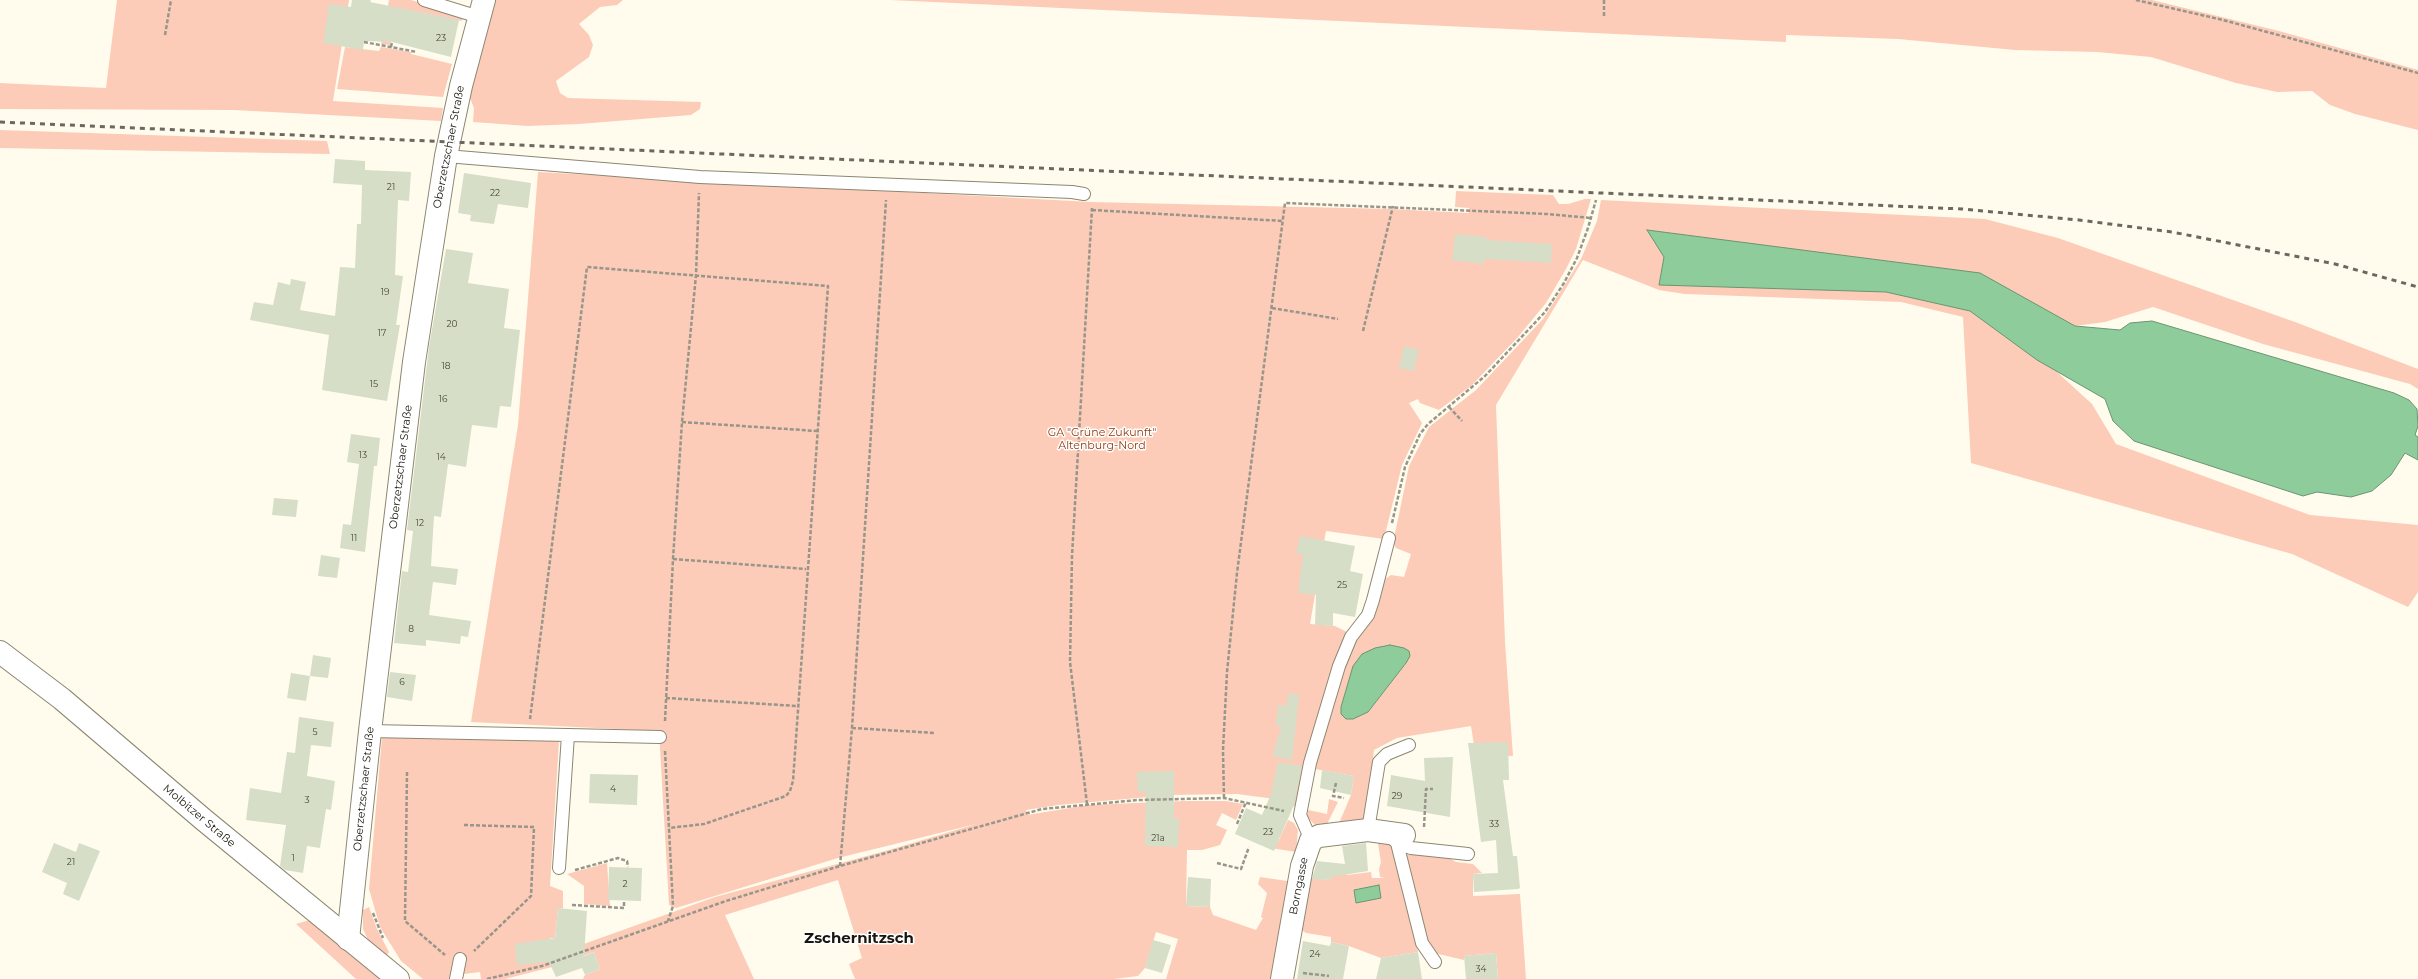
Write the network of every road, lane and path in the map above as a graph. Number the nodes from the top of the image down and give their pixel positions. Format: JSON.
{"nodes":[{"id":1,"x":171,"y":0,"type":"edge"},
{"id":2,"x":424,"y":0,"type":"edge"},
{"id":3,"x":1604,"y":0,"type":"edge"},
{"id":4,"x":2136,"y":0,"type":"edge"},
{"id":5,"x":481,"y":8,"type":"edge"},
{"id":6,"x":1604,"y":16,"type":"dead end"},
{"id":7,"x":166,"y":35,"type":"dead end"},
{"id":8,"x":364,"y":42,"type":"dead end"},
{"id":9,"x":392,"y":42,"type":"dead end"},
{"id":10,"x":391,"y":47,"type":"junction"},
{"id":11,"x":417,"y":52,"type":"dead end"},
{"id":12,"x":2418,"y":73,"type":"edge"},
{"id":13,"x":446,"y":156,"type":"junction"},
{"id":14,"x":700,"y":177,"type":"junction"},
{"id":15,"x":887,"y":185,"type":"junction"},
{"id":16,"x":1084,"y":194,"type":"joint"},
{"id":17,"x":1596,"y":200,"type":"dead end"},
{"id":18,"x":1393,"y":206,"type":"junction"},
{"id":19,"x":1092,"y":210,"type":"junction"},
{"id":20,"x":1592,"y":216,"type":"junction"},
{"id":21,"x":1283,"y":221,"type":"junction"},
{"id":22,"x":696,"y":275,"type":"junction"},
{"id":23,"x":1272,"y":308,"type":"junction"},
{"id":24,"x":1338,"y":319,"type":"dead end"},
{"id":25,"x":1363,"y":331,"type":"dead end"},
{"id":26,"x":1449,"y":407,"type":"junction"},
{"id":27,"x":1462,"y":421,"type":"dead end"},
{"id":28,"x":682,"y":422,"type":"junction"},
{"id":29,"x":817,"y":431,"type":"junction"},
{"id":30,"x":1389,"y":538,"type":"joint"},
{"id":31,"x":673,"y":559,"type":"junction"},
{"id":32,"x":806,"y":569,"type":"junction"},
{"id":33,"x":0,"y":652,"type":"edge"},
{"id":34,"x":666,"y":698,"type":"junction"},
{"id":35,"x":797,"y":706,"type":"junction"},
{"id":36,"x":852,"y":728,"type":"junction"},
{"id":37,"x":370,"y":731,"type":"junction"},
{"id":38,"x":936,"y":733,"type":"dead end"},
{"id":39,"x":528,"y":734,"type":"junction"},
{"id":40,"x":568,"y":735,"type":"junction"},
{"id":41,"x":662,"y":737,"type":"junction"},
{"id":42,"x":1409,"y":744,"type":"dead end"},
{"id":43,"x":407,"y":772,"type":"dead end"},
{"id":44,"x":1336,"y":783,"type":"dead end"},
{"id":45,"x":1433,"y":789,"type":"dead end"},
{"id":46,"x":1224,"y":798,"type":"junction"},
{"id":47,"x":1344,"y":798,"type":"dead end"},
{"id":48,"x":1246,"y":802,"type":"junction"},
{"id":49,"x":1087,"y":804,"type":"junction"},
{"id":50,"x":1300,"y":815,"type":"junction"},
{"id":51,"x":1237,"y":824,"type":"dead end"},
{"id":52,"x":464,"y":825,"type":"dead end"},
{"id":53,"x":669,"y":828,"type":"junction"},
{"id":54,"x":1396,"y":834,"type":"junction"},
{"id":55,"x":1311,"y":840,"type":"junction"},
{"id":56,"x":1249,"y":847,"type":"dead end"},
{"id":57,"x":1468,"y":854,"type":"dead end"},
{"id":58,"x":1217,"y":863,"type":"dead end"},
{"id":59,"x":840,"y":866,"type":"junction"},
{"id":60,"x":628,"y":867,"type":"dead end"},
{"id":61,"x":559,"y":868,"type":"dead end"},
{"id":62,"x":574,"y":870,"type":"dead end"},
{"id":63,"x":624,"y":900,"type":"dead end"},
{"id":64,"x":572,"y":904,"type":"dead end"},
{"id":65,"x":371,"y":907,"type":"dead end"},
{"id":66,"x":668,"y":922,"type":"junction"},
{"id":67,"x":348,"y":939,"type":"junction"},
{"id":68,"x":384,"y":940,"type":"dead end"},
{"id":69,"x":460,"y":959,"type":"junction"},
{"id":70,"x":1435,"y":962,"type":"dead end"},
{"id":71,"x":1284,"y":974,"type":"edge"},
{"id":72,"x":1329,"y":976,"type":"dead end"},
{"id":73,"x":398,"y":979,"type":"edge"},
{"id":74,"x":456,"y":979,"type":"edge"},
{"id":75,"x":487,"y":979,"type":"edge"}],
"edges":[{"from":1,"to":7,"type":"path"},
{"from":2,"to":5,"type":"lane"},
{"from":3,"to":6,"type":"path"},
{"from":4,"to":12,"type":"path"},
{"from":5,"to":13,"type":"street","name":"Oberzetzschaer Straße"},
{"from":8,"to":10,"type":"path"},
{"from":9,"to":10,"type":"path"},
{"from":10,"to":11,"type":"path"},
{"from":13,"to":14,"type":"lane"},
{"from":13,"to":37,"type":"street","name":"Oberzetzschaer Straße"},
{"from":14,"to":15,"type":"lane"},
{"from":14,"to":22,"type":"path"},
{"from":15,"to":16,"type":"lane"},
{"from":15,"to":36,"type":"path"},
{"from":16,"to":19,"type":"path"},
{"from":17,"to":20,"type":"path"},
{"from":18,"to":20,"type":"path"},
{"from":18,"to":21,"type":"path"},
{"from":18,"to":25,"type":"path"},
{"from":19,"to":21,"type":"path"},
{"from":19,"to":49,"type":"path"},
{"from":20,"to":26,"type":"path"},
{"from":21,"to":23,"type":"path"},
{"from":22,"to":28,"type":"path"},
{"from":22,"to":29,"type":"path"},
{"from":22,"to":39,"type":"path"},
{"from":23,"to":24,"type":"path"},
{"from":23,"to":46,"type":"path"},
{"from":26,"to":27,"type":"path"},
{"from":26,"to":30,"type":"path"},
{"from":28,"to":29,"type":"path"},
{"from":28,"to":31,"type":"path"},
{"from":29,"to":32,"type":"path"},
{"from":30,"to":50,"type":"lane"},
{"from":31,"to":32,"type":"path"},
{"from":31,"to":34,"type":"path"},
{"from":32,"to":35,"type":"path"},
{"from":33,"to":67,"type":"street","name":"Molbitzer Straße"},
{"from":34,"to":35,"type":"path"},
{"from":34,"to":41,"type":"path"},
{"from":35,"to":53,"type":"path"},
{"from":36,"to":38,"type":"path"},
{"from":36,"to":59,"type":"path"},
{"from":37,"to":39,"type":"lane"},
{"from":37,"to":67,"type":"street","name":"Oberzetzschaer Straße"},
{"from":39,"to":40,"type":"lane"},
{"from":40,"to":41,"type":"lane"},
{"from":40,"to":61,"type":"lane"},
{"from":41,"to":53,"type":"path"},
{"from":42,"to":54,"type":"lane"},
{"from":43,"to":69,"type":"path"},
{"from":44,"to":47,"type":"path"},
{"from":45,"to":54,"type":"path"},
{"from":46,"to":48,"type":"path"},
{"from":46,"to":49,"type":"path"},
{"from":48,"to":50,"type":"path"},
{"from":48,"to":51,"type":"path"},
{"from":49,"to":59,"type":"path"},
{"from":50,"to":55,"type":"lane"},
{"from":52,"to":69,"type":"path"},
{"from":53,"to":66,"type":"path"},
{"from":54,"to":55,"type":"street"},
{"from":54,"to":57,"type":"lane"},
{"from":54,"to":70,"type":"lane"},
{"from":55,"to":71,"type":"street","name":"Borngasse"},
{"from":56,"to":58,"type":"path"},
{"from":59,"to":66,"type":"path"},
{"from":60,"to":62,"type":"path"},
{"from":63,"to":64,"type":"path"},
{"from":65,"to":68,"type":"path"},
{"from":66,"to":75,"type":"path"},
{"from":67,"to":73,"type":"street","name":"Molbitzer Straße"},
{"from":69,"to":74,"type":"lane"},
{"from":71,"to":72,"type":"path"}]}
